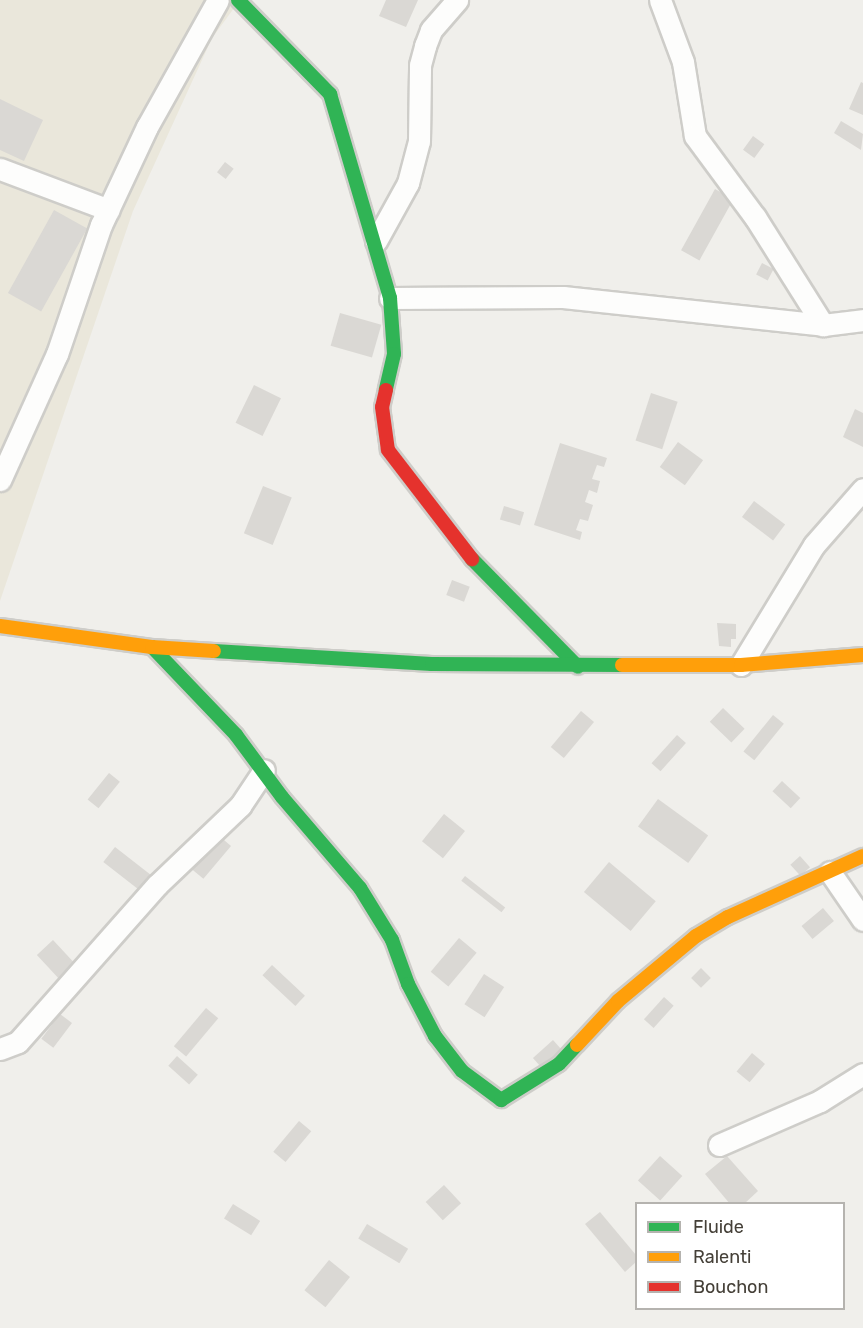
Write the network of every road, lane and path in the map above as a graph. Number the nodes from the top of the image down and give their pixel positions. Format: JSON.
{"nodes":[{"id":1,"x":218,"y":0,"type":"edge"},
{"id":2,"x":238,"y":0,"type":"edge"},
{"id":3,"x":457,"y":0,"type":"edge"},
{"id":4,"x":660,"y":0,"type":"edge"},
{"id":5,"x":0,"y":169,"type":"edge"},
{"id":6,"x":109,"y":210,"type":"junction"},
{"id":7,"x":376,"y":240,"type":"junction"},
{"id":8,"x":390,"y":298,"type":"junction"},
{"id":9,"x":863,"y":320,"type":"edge"},
{"id":10,"x":824,"y":325,"type":"junction"},
{"id":11,"x":0,"y":480,"type":"edge"},
{"id":12,"x":863,"y":489,"type":"edge"},
{"id":13,"x":0,"y":626,"type":"edge"},
{"id":14,"x":152,"y":647,"type":"junction"},
{"id":15,"x":863,"y":655,"type":"edge"},
{"id":16,"x":741,"y":665,"type":"junction"},
{"id":17,"x":578,"y":667,"type":"junction"},
{"id":18,"x":264,"y":770,"type":"junction"},
{"id":19,"x":863,"y":856,"type":"edge"},
{"id":20,"x":830,"y":872,"type":"junction"},
{"id":21,"x":863,"y":921,"type":"edge"},
{"id":22,"x":0,"y":1049,"type":"edge"},
{"id":23,"x":863,"y":1074,"type":"edge"},
{"id":24,"x":719,"y":1145,"type":"dead end"}],
"edges":[{"from":1,"to":6,"type":"street"},
{"from":2,"to":7,"type":"street"},
{"from":3,"to":7,"type":"street"},
{"from":4,"to":10,"type":"street"},
{"from":5,"to":6,"type":"street"},
{"from":6,"to":11,"type":"street"},
{"from":7,"to":8,"type":"street"},
{"from":8,"to":10,"type":"street"},
{"from":8,"to":17,"type":"street"},
{"from":9,"to":10,"type":"street"},
{"from":12,"to":16,"type":"street"},
{"from":13,"to":14,"type":"street"},
{"from":14,"to":17,"type":"street"},
{"from":14,"to":18,"type":"street"},
{"from":15,"to":16,"type":"street"},
{"from":16,"to":17,"type":"street"},
{"from":18,"to":20,"type":"street"},
{"from":18,"to":22,"type":"street"},
{"from":19,"to":20,"type":"street"},
{"from":20,"to":21,"type":"street"},
{"from":23,"to":24,"type":"street"}]}
